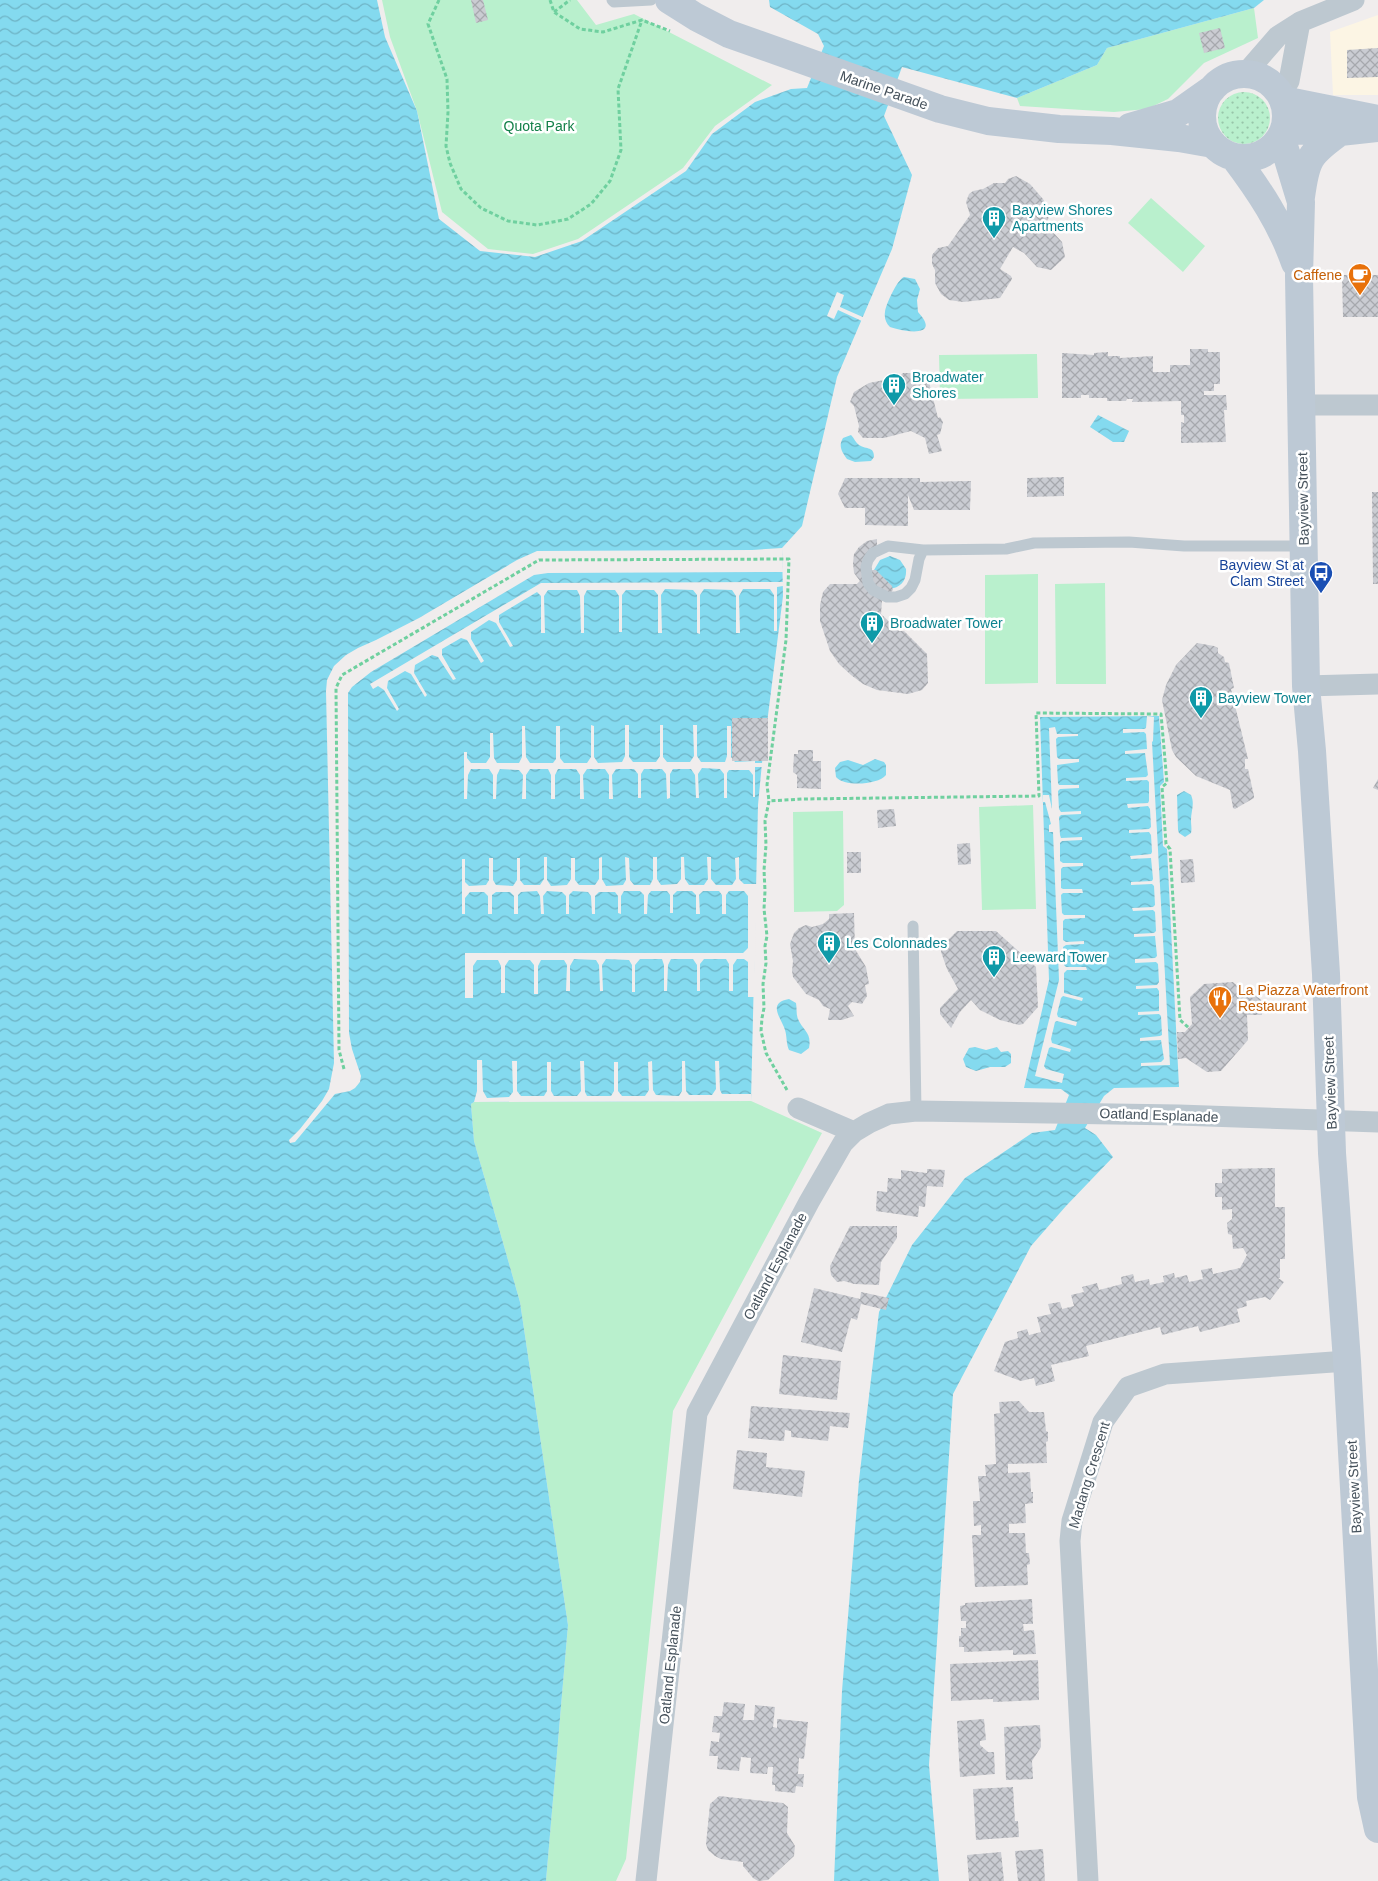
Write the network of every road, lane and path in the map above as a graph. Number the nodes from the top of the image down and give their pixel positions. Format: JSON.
{"nodes":[{"id":1,"x":439,"y":0,"type":"edge"},
{"id":2,"x":550,"y":0,"type":"edge"},
{"id":3,"x":570,"y":0,"type":"edge"},
{"id":4,"x":612,"y":0,"type":"edge"},
{"id":5,"x":651,"y":0,"type":"edge"},
{"id":6,"x":669,"y":0,"type":"edge"},
{"id":7,"x":1354,"y":0,"type":"edge"},
{"id":8,"x":554,"y":12,"type":"junction"},
{"id":9,"x":642,"y":20,"type":"junction"},
{"id":10,"x":1300,"y":22,"type":"junction"},
{"id":11,"x":678,"y":34,"type":"dead end"},
{"id":12,"x":1245,"y":74,"type":"junction"},
{"id":13,"x":1212,"y":89,"type":"junction"},
{"id":14,"x":1282,"y":98,"type":"junction"},
{"id":15,"x":1378,"y":119,"type":"edge"},
{"id":16,"x":1378,"y":128,"type":"edge"},
{"id":17,"x":1112,"y":131,"type":"junction"},
{"id":18,"x":1340,"y":132,"type":"junction"},
{"id":19,"x":1282,"y":133,"type":"junction"},
{"id":20,"x":1224,"y":150,"type":"junction"},
{"id":21,"x":1301,"y":202,"type":"junction"},
{"id":22,"x":1299,"y":276,"type":"junction"},
{"id":23,"x":1301,"y":405,"type":"junction"},
{"id":24,"x":1378,"y":405,"type":"edge"},
{"id":25,"x":1304,"y":546,"type":"junction"},
{"id":26,"x":924,"y":550,"type":"junction"},
{"id":27,"x":1378,"y":684,"type":"edge"},
{"id":28,"x":1306,"y":686,"type":"junction"},
{"id":29,"x":769,"y":801,"type":"junction"},
{"id":30,"x":913,"y":926,"type":"dead end"},
{"id":31,"x":1189,"y":1028,"type":"dead end"},
{"id":32,"x":344,"y":1069,"type":"dead end"},
{"id":33,"x":798,"y":1108,"type":"joint"},
{"id":34,"x":916,"y":1111,"type":"junction"},
{"id":35,"x":1331,"y":1121,"type":"junction"},
{"id":36,"x":1378,"y":1122,"type":"edge"},
{"id":37,"x":854,"y":1132,"type":"junction"},
{"id":38,"x":1347,"y":1361,"type":"junction"},
{"id":39,"x":1378,"y":1829,"type":"edge"},
{"id":40,"x":646,"y":1881,"type":"edge"},
{"id":41,"x":1088,"y":1881,"type":"edge"}],
"edges":[{"from":1,"to":9,"type":"path"},
{"from":2,"to":8,"type":"path"},
{"from":3,"to":8,"type":"path"},
{"from":4,"to":5,"type":"lane"},
{"from":6,"to":17,"type":"main road","name":"Marine Parade"},
{"from":7,"to":10,"type":"street"},
{"from":8,"to":9,"type":"path"},
{"from":9,"to":11,"type":"path"},
{"from":10,"to":12,"type":"street"},
{"from":10,"to":14,"type":"street"},
{"from":12,"to":13,"type":"main road"},
{"from":12,"to":14,"type":"main road"},
{"from":13,"to":17,"type":"main road","name":"Marine Parade"},
{"from":13,"to":20,"type":"main road"},
{"from":14,"to":15,"type":"main road"},
{"from":14,"to":19,"type":"main road"},
{"from":16,"to":18,"type":"main road"},
{"from":17,"to":20,"type":"main road","name":"Marine Parade"},
{"from":18,"to":19,"type":"main road"},
{"from":18,"to":21,"type":"main road"},
{"from":19,"to":20,"type":"main road"},
{"from":19,"to":21,"type":"main road","name":"Bayview Street"},
{"from":20,"to":22,"type":"main road","name":"Bayview Street"},
{"from":21,"to":22,"type":"main road","name":"Bayview Street"},
{"from":22,"to":23,"type":"main road","name":"Bayview Street"},
{"from":23,"to":24,"type":"street"},
{"from":23,"to":25,"type":"main road","name":"Bayview Street"},
{"from":25,"to":26,"type":"lane"},
{"from":25,"to":28,"type":"main road","name":"Bayview Street"},
{"from":26,"to":26,"type":"lane"},
{"from":27,"to":28,"type":"street"},
{"from":28,"to":35,"type":"main road","name":"Bayview Street"},
{"from":29,"to":31,"type":"path"},
{"from":29,"to":32,"type":"path"},
{"from":29,"to":33,"type":"path"},
{"from":30,"to":34,"type":"lane"},
{"from":33,"to":37,"type":"street"},
{"from":34,"to":35,"type":"street","name":"Oatland Esplanade"},
{"from":34,"to":37,"type":"street","name":"Oatland Esplanade"},
{"from":35,"to":36,"type":"street","name":"Oatland Esplanade"},
{"from":35,"to":38,"type":"main road","name":"Bayview Street"},
{"from":37,"to":40,"type":"street","name":"Oatland Esplanade"},
{"from":38,"to":39,"type":"main road","name":"Bayview Street"},
{"from":38,"to":41,"type":"street","name":"Madang Crescent"}]}
